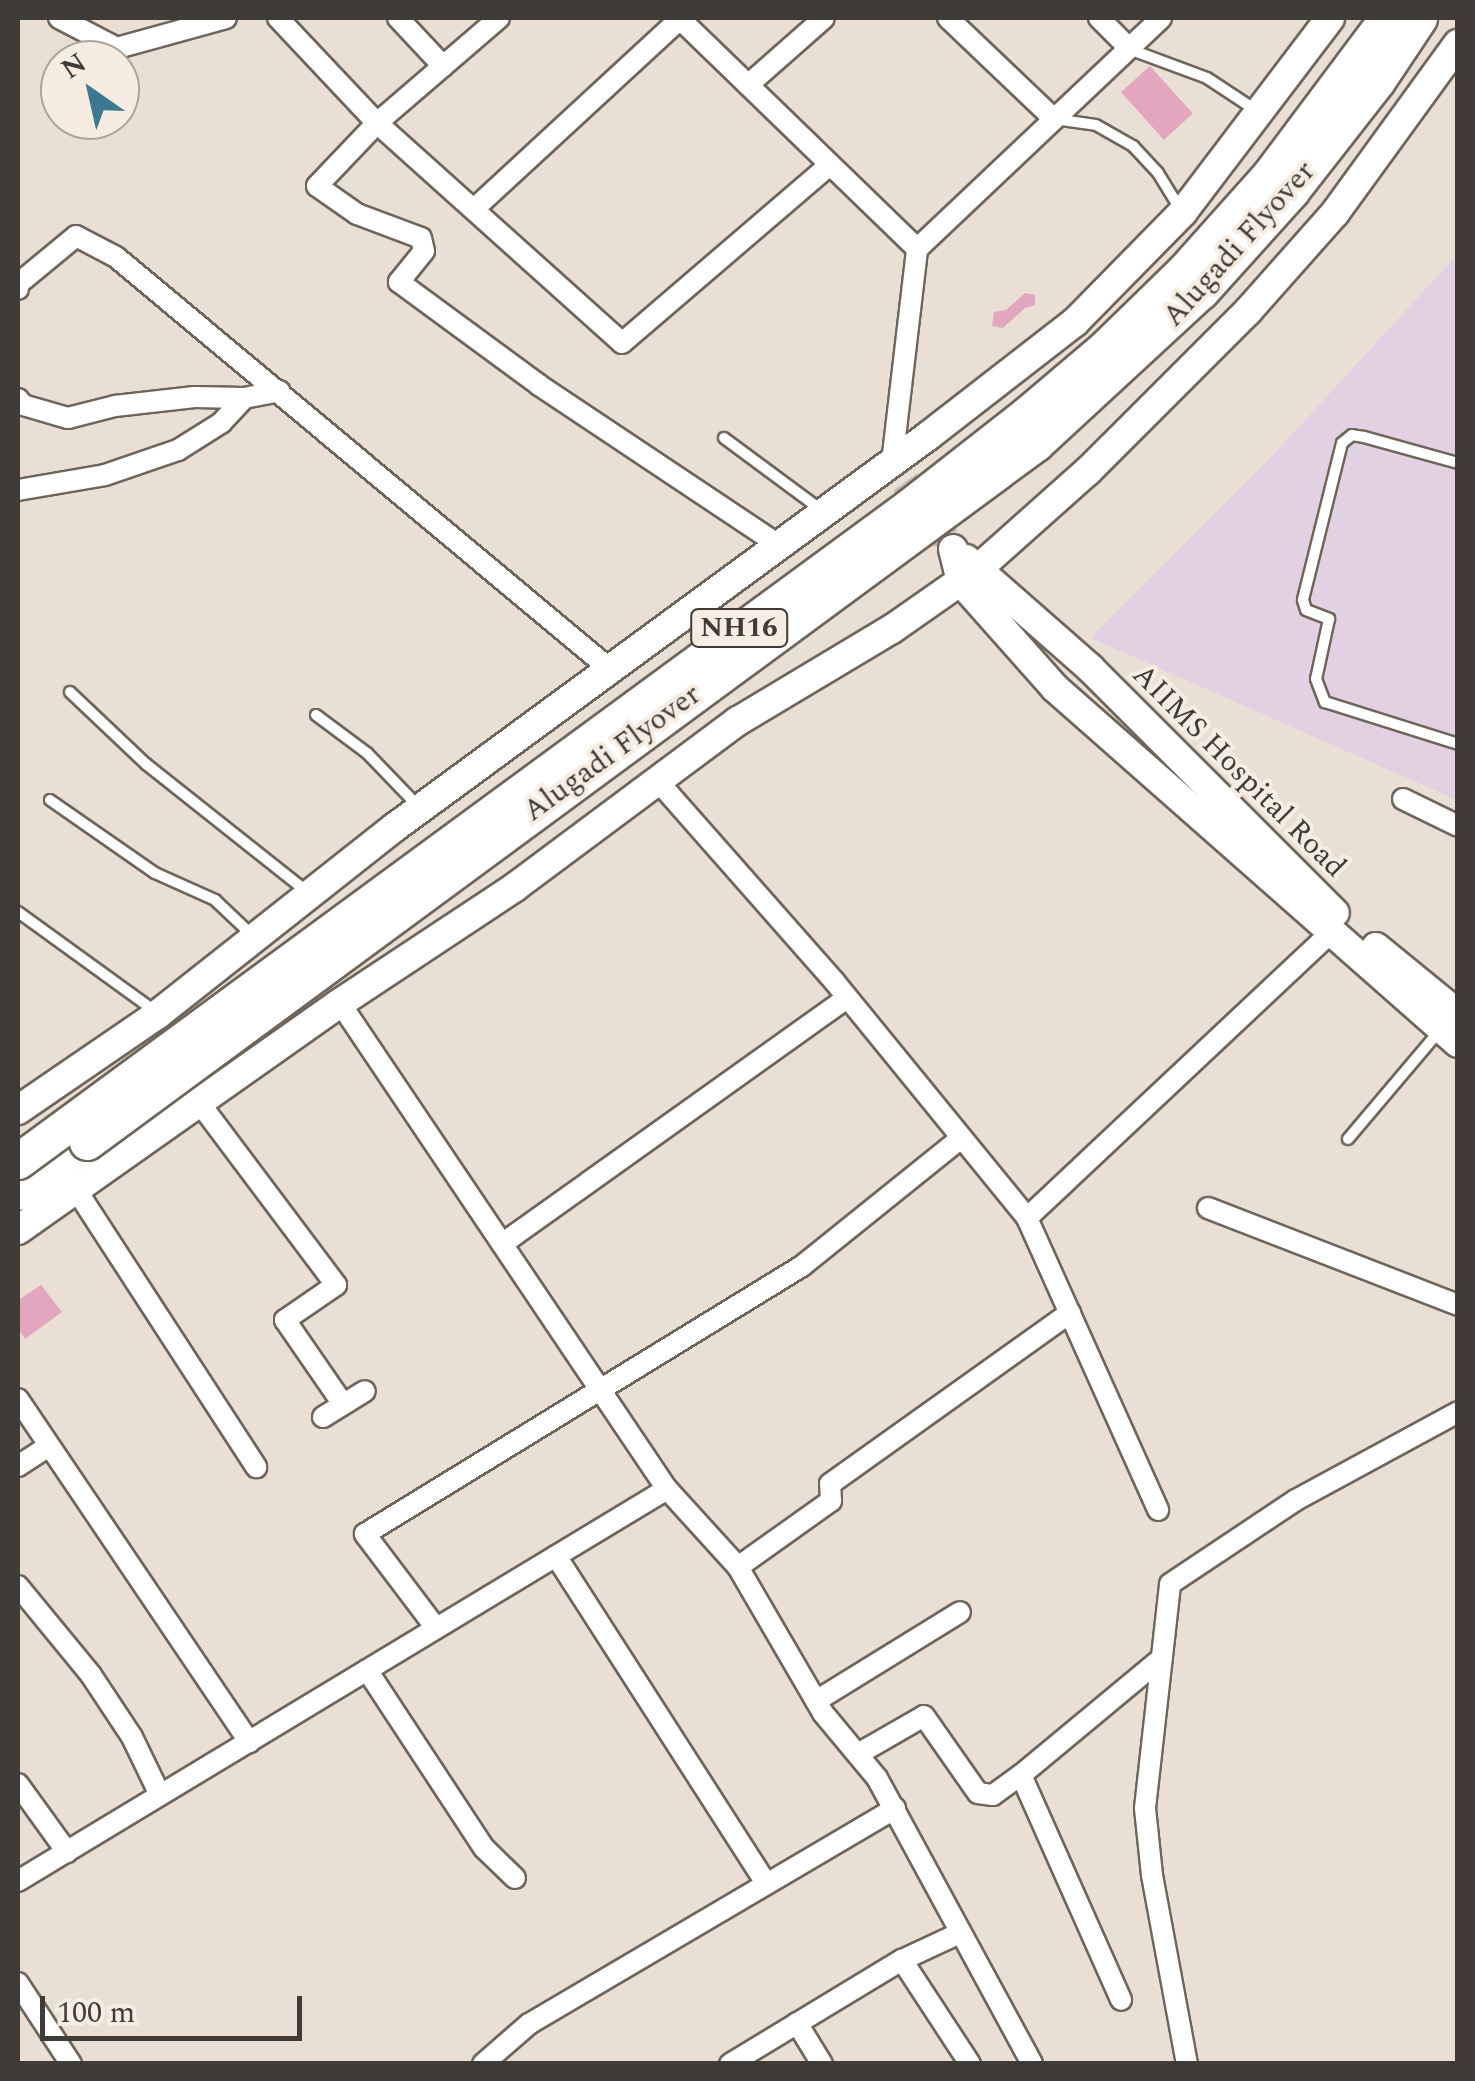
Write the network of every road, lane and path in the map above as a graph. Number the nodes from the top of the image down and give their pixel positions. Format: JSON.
{"nodes":[{"id":1,"x":59,"y":18,"type":"edge"},
{"id":2,"x":226,"y":18,"type":"edge"},
{"id":3,"x":278,"y":18,"type":"edge"},
{"id":4,"x":398,"y":18,"type":"edge"},
{"id":5,"x":499,"y":18,"type":"edge"},
{"id":6,"x":680,"y":18,"type":"edge"},
{"id":7,"x":824,"y":18,"type":"edge"},
{"id":8,"x":948,"y":18,"type":"edge"},
{"id":9,"x":1099,"y":18,"type":"edge"},
{"id":10,"x":1161,"y":18,"type":"edge"},
{"id":11,"x":1330,"y":18,"type":"edge"},
{"id":12,"x":1388,"y":18,"type":"edge"},
{"id":13,"x":1418,"y":18,"type":"edge"},
{"id":14,"x":1458,"y":44,"type":"edge"},
{"id":15,"x":1128,"y":48,"type":"junction"},
{"id":16,"x":443,"y":66,"type":"junction"},
{"id":17,"x":748,"y":85,"type":"junction"},
{"id":18,"x":1260,"y":113,"type":"junction"},
{"id":19,"x":1054,"y":119,"type":"junction"},
{"id":20,"x":376,"y":123,"type":"junction"},
{"id":21,"x":830,"y":165,"type":"junction"},
{"id":22,"x":474,"y":209,"type":"junction"},
{"id":23,"x":1183,"y":212,"type":"junction"},
{"id":24,"x":916,"y":249,"type":"junction"},
{"id":25,"x":18,"y":289,"type":"edge"},
{"id":26,"x":279,"y":391,"type":"junction"},
{"id":27,"x":244,"y":398,"type":"junction"},
{"id":28,"x":18,"y":400,"type":"edge"},
{"id":29,"x":28,"y":412,"type":"edge"},
{"id":30,"x":724,"y":438,"type":"dead end"},
{"id":31,"x":1458,"y":464,"type":"edge"},
{"id":32,"x":898,"y":472,"type":"junction"},
{"id":33,"x":18,"y":490,"type":"edge"},
{"id":34,"x":825,"y":512,"type":"junction"},
{"id":35,"x":780,"y":546,"type":"junction"},
{"id":36,"x":970,"y":575,"type":"junction"},
{"id":37,"x":611,"y":670,"type":"junction"},
{"id":38,"x":70,"y":692,"type":"dead end"},
{"id":39,"x":316,"y":715,"type":"dead end"},
{"id":40,"x":1458,"y":744,"type":"edge"},
{"id":41,"x":656,"y":779,"type":"junction"},
{"id":42,"x":1403,"y":799,"type":"dead end"},
{"id":43,"x":50,"y":800,"type":"dead end"},
{"id":44,"x":420,"y":808,"type":"junction"},
{"id":45,"x":1458,"y":826,"type":"edge"},
{"id":46,"x":310,"y":894,"type":"junction"},
{"id":47,"x":18,"y":912,"type":"edge"},
{"id":48,"x":1332,"y":933,"type":"junction"},
{"id":49,"x":254,"y":937,"type":"junction"},
{"id":50,"x":847,"y":998,"type":"junction"},
{"id":51,"x":340,"y":1002,"type":"junction"},
{"id":52,"x":158,"y":1014,"type":"junction"},
{"id":53,"x":1452,"y":1027,"type":"edge"},
{"id":54,"x":198,"y":1101,"type":"junction"},
{"id":55,"x":18,"y":1110,"type":"edge"},
{"id":56,"x":1348,"y":1138,"type":"dead end"},
{"id":57,"x":960,"y":1139,"type":"junction"},
{"id":58,"x":18,"y":1161,"type":"edge"},
{"id":59,"x":75,"y":1188,"type":"junction"},
{"id":60,"x":18,"y":1192,"type":"edge"},
{"id":61,"x":1208,"y":1208,"type":"dead end"},
{"id":62,"x":1027,"y":1218,"type":"junction"},
{"id":63,"x":18,"y":1230,"type":"edge"},
{"id":64,"x":502,"y":1244,"type":"junction"},
{"id":65,"x":1458,"y":1304,"type":"edge"},
{"id":66,"x":1070,"y":1312,"type":"junction"},
{"id":67,"x":600,"y":1389,"type":"junction"},
{"id":68,"x":364,"y":1390,"type":"dead end"},
{"id":69,"x":18,"y":1399,"type":"edge"},
{"id":70,"x":343,"y":1404,"type":"junction"},
{"id":71,"x":1458,"y":1412,"type":"edge"},
{"id":72,"x":323,"y":1417,"type":"dead end"},
{"id":73,"x":49,"y":1446,"type":"junction"},
{"id":74,"x":18,"y":1466,"type":"edge"},
{"id":75,"x":256,"y":1467,"type":"dead end"},
{"id":76,"x":667,"y":1489,"type":"junction"},
{"id":77,"x":1158,"y":1510,"type":"dead end"},
{"id":78,"x":556,"y":1556,"type":"junction"},
{"id":79,"x":738,"y":1568,"type":"junction"},
{"id":80,"x":18,"y":1586,"type":"edge"},
{"id":81,"x":960,"y":1612,"type":"dead end"},
{"id":82,"x":436,"y":1628,"type":"junction"},
{"id":83,"x":1162,"y":1658,"type":"junction"},
{"id":84,"x":367,"y":1670,"type":"junction"},
{"id":85,"x":816,"y":1701,"type":"junction"},
{"id":86,"x":248,"y":1742,"type":"junction"},
{"id":87,"x":858,"y":1754,"type":"junction"},
{"id":88,"x":1021,"y":1774,"type":"junction"},
{"id":89,"x":18,"y":1784,"type":"edge"},
{"id":90,"x":160,"y":1795,"type":"junction"},
{"id":91,"x":895,"y":1808,"type":"junction"},
{"id":92,"x":67,"y":1852,"type":"junction"},
{"id":93,"x":516,"y":1878,"type":"dead end"},
{"id":94,"x":18,"y":1882,"type":"edge"},
{"id":95,"x":766,"y":1884,"type":"junction"},
{"id":96,"x":960,"y":1933,"type":"junction"},
{"id":97,"x":902,"y":1960,"type":"junction"},
{"id":98,"x":18,"y":1984,"type":"edge"},
{"id":99,"x":1121,"y":2000,"type":"dead end"},
{"id":100,"x":797,"y":2023,"type":"junction"},
{"id":101,"x":1028,"y":2062,"type":"edge"},
{"id":102,"x":69,"y":2063,"type":"edge"},
{"id":103,"x":482,"y":2064,"type":"edge"},
{"id":104,"x":730,"y":2064,"type":"edge"},
{"id":105,"x":822,"y":2064,"type":"edge"},
{"id":106,"x":970,"y":2064,"type":"edge"},
{"id":107,"x":1187,"y":2064,"type":"edge"}],
"edges":[{"from":1,"to":2,"type":"street"},
{"from":3,"to":20,"type":"street"},
{"from":4,"to":16,"type":"street"},
{"from":5,"to":16,"type":"street"},
{"from":6,"to":17,"type":"street"},
{"from":6,"to":22,"type":"street"},
{"from":7,"to":17,"type":"street"},
{"from":8,"to":19,"type":"street"},
{"from":9,"to":15,"type":"street"},
{"from":10,"to":15,"type":"street"},
{"from":11,"to":18,"type":"street"},
{"from":12,"to":58,"type":"highway","name":"Alugadi Flyover","number":"NH16","bridge":true},
{"from":13,"to":60,"type":"highway","name":"Alugadi Flyover","number":"NH16","bridge":true},
{"from":14,"to":36,"type":"street"},
{"from":15,"to":18,"type":"lane"},
{"from":15,"to":19,"type":"street"},
{"from":16,"to":20,"type":"street"},
{"from":17,"to":21,"type":"street"},
{"from":18,"to":23,"type":"street"},
{"from":19,"to":23,"type":"lane"},
{"from":19,"to":24,"type":"street"},
{"from":20,"to":22,"type":"street"},
{"from":20,"to":35,"type":"street"},
{"from":21,"to":22,"type":"street"},
{"from":21,"to":24,"type":"street"},
{"from":23,"to":32,"type":"street"},
{"from":24,"to":32,"type":"street"},
{"from":25,"to":26,"type":"street"},
{"from":26,"to":27,"type":"street"},
{"from":26,"to":37,"type":"street"},
{"from":27,"to":29,"type":"street"},
{"from":27,"to":33,"type":"street"},
{"from":28,"to":29,"type":"street"},
{"from":30,"to":34,"type":"lane"},
{"from":31,"to":40,"type":"lane"},
{"from":32,"to":34,"type":"street"},
{"from":34,"to":35,"type":"street"},
{"from":35,"to":37,"type":"street"},
{"from":36,"to":41,"type":"street"},
{"from":36,"to":48,"type":"street","name":"AIIMS Hospital Road"},
{"from":36,"to":53,"type":"street","name":"AIIMS Hospital Road"},
{"from":37,"to":44,"type":"street"},
{"from":38,"to":46,"type":"lane"},
{"from":39,"to":44,"type":"lane"},
{"from":41,"to":50,"type":"street"},
{"from":41,"to":51,"type":"street"},
{"from":42,"to":45,"type":"street"},
{"from":43,"to":49,"type":"lane"},
{"from":44,"to":46,"type":"street"},
{"from":46,"to":49,"type":"street"},
{"from":47,"to":52,"type":"lane"},
{"from":48,"to":53,"type":"street","name":"AIIMS Hospital Road"},
{"from":48,"to":62,"type":"street"},
{"from":49,"to":52,"type":"street"},
{"from":50,"to":57,"type":"street"},
{"from":50,"to":64,"type":"street"},
{"from":51,"to":54,"type":"street"},
{"from":51,"to":64,"type":"street"},
{"from":52,"to":55,"type":"street"},
{"from":53,"to":56,"type":"lane"},
{"from":54,"to":59,"type":"street"},
{"from":54,"to":70,"type":"street"},
{"from":57,"to":62,"type":"street"},
{"from":57,"to":67,"type":"street"},
{"from":59,"to":63,"type":"street"},
{"from":59,"to":75,"type":"street"},
{"from":61,"to":65,"type":"street"},
{"from":62,"to":66,"type":"street"},
{"from":64,"to":67,"type":"street"},
{"from":66,"to":77,"type":"street"},
{"from":66,"to":79,"type":"street"},
{"from":67,"to":76,"type":"street"},
{"from":67,"to":82,"type":"street"},
{"from":68,"to":70,"type":"street"},
{"from":69,"to":73,"type":"street"},
{"from":70,"to":72,"type":"street"},
{"from":71,"to":83,"type":"street"},
{"from":73,"to":74,"type":"street"},
{"from":73,"to":86,"type":"street"},
{"from":76,"to":78,"type":"street"},
{"from":76,"to":79,"type":"street"},
{"from":78,"to":82,"type":"street"},
{"from":78,"to":95,"type":"street"},
{"from":79,"to":85,"type":"street"},
{"from":80,"to":90,"type":"street"},
{"from":81,"to":85,"type":"street"},
{"from":82,"to":84,"type":"street"},
{"from":83,"to":88,"type":"street"},
{"from":83,"to":107,"type":"street"},
{"from":84,"to":86,"type":"street"},
{"from":84,"to":93,"type":"street"},
{"from":85,"to":87,"type":"street"},
{"from":86,"to":90,"type":"street"},
{"from":87,"to":88,"type":"street"},
{"from":87,"to":91,"type":"street"},
{"from":88,"to":99,"type":"street"},
{"from":89,"to":92,"type":"street"},
{"from":90,"to":92,"type":"street"},
{"from":91,"to":95,"type":"street"},
{"from":91,"to":96,"type":"street"},
{"from":92,"to":94,"type":"street"},
{"from":95,"to":103,"type":"street"},
{"from":96,"to":97,"type":"street"},
{"from":96,"to":101,"type":"street"},
{"from":97,"to":100,"type":"street"},
{"from":97,"to":106,"type":"street"},
{"from":98,"to":102,"type":"street"},
{"from":100,"to":104,"type":"street"},
{"from":100,"to":105,"type":"street"}]}
